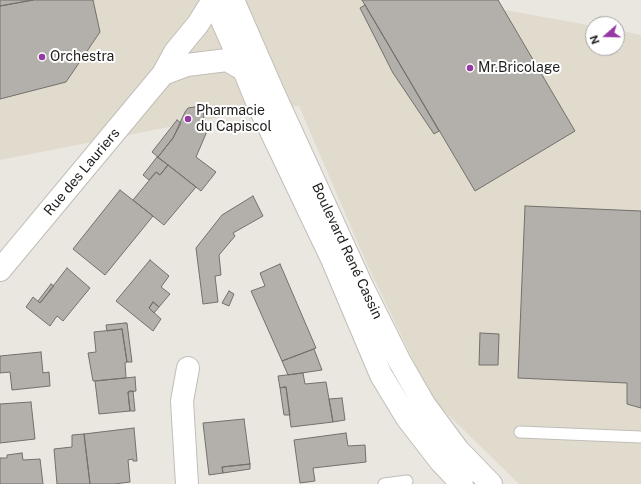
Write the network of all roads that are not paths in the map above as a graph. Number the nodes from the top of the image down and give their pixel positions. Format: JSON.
{"nodes":[{"id":1,"x":213,"y":0,"type":"edge"},
{"id":2,"x":233,"y":0,"type":"edge"},
{"id":3,"x":244,"y":70,"type":"junction"},
{"id":4,"x":163,"y":74,"type":"junction"},
{"id":5,"x":0,"y":270,"type":"edge"},
{"id":6,"x":188,"y":368,"type":"dead end"},
{"id":7,"x":520,"y":432,"type":"dead end"},
{"id":8,"x":641,"y":437,"type":"edge"},
{"id":9,"x":407,"y":481,"type":"dead end"},
{"id":10,"x":187,"y":484,"type":"edge"},
{"id":11,"x":384,"y":484,"type":"edge"},
{"id":12,"x":462,"y":484,"type":"edge"},
{"id":13,"x":491,"y":484,"type":"edge"}],
"edges":[{"from":1,"to":3,"type":"street","name":"Boulevard René Cassin"},
{"from":1,"to":4,"type":"street","name":"Rue des Lauriers"},
{"from":2,"to":13,"type":"street","name":"Boulevard René Cassin"},
{"from":3,"to":4,"type":"street","name":"Rue des Lauriers"},
{"from":3,"to":12,"type":"street","name":"Boulevard René Cassin"},
{"from":4,"to":5,"type":"street","name":"Rue des Lauriers"},
{"from":6,"to":10,"type":"street"},
{"from":7,"to":8,"type":"lane"},
{"from":9,"to":11,"type":"lane"}]}
